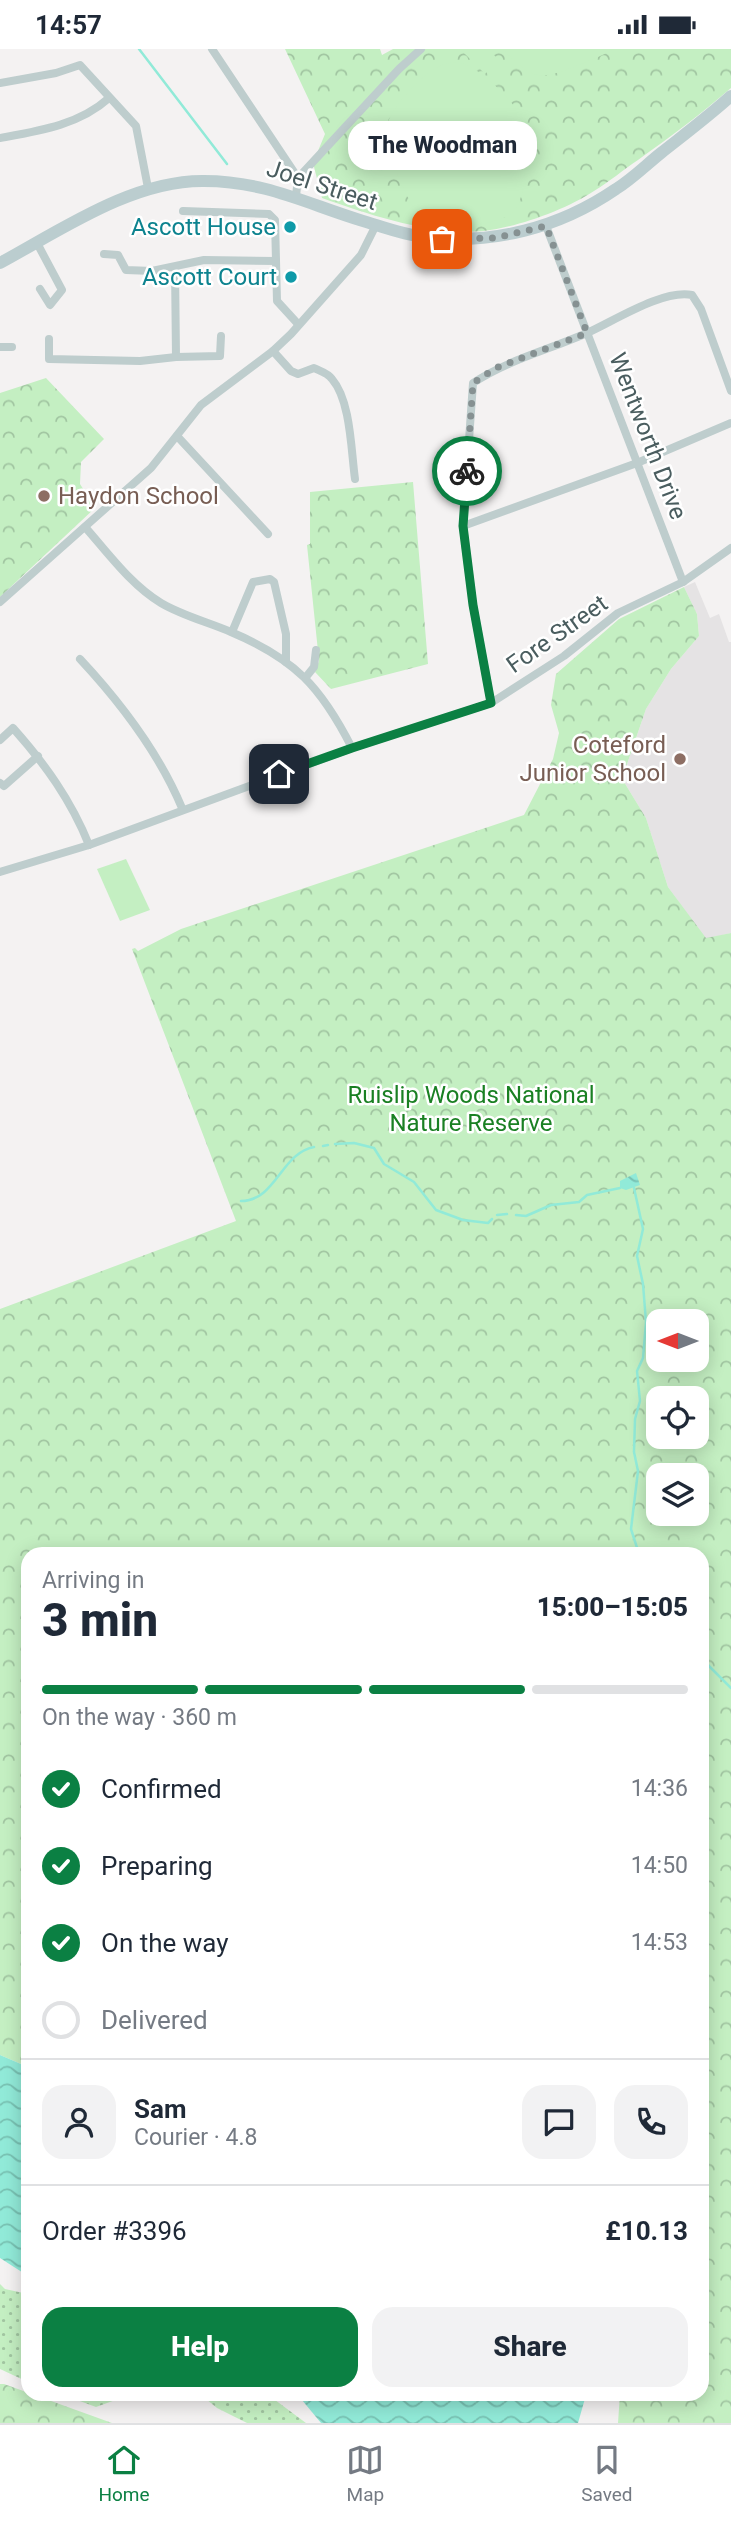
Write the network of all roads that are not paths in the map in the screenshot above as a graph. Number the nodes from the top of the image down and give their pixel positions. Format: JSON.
{"nodes":[{"id":1,"x":212,"y":49,"type":"edge"},
{"id":2,"x":421,"y":49,"type":"edge"},
{"id":3,"x":0,"y":83,"type":"edge"},
{"id":4,"x":109,"y":98,"type":"junction"},
{"id":5,"x":730,"y":100,"type":"edge"},
{"id":6,"x":0,"y":138,"type":"edge"},
{"id":7,"x":299,"y":178,"type":"junction"},
{"id":8,"x":148,"y":188,"type":"junction"},
{"id":9,"x":296,"y":196,"type":"junction"},
{"id":10,"x":183,"y":211,"type":"dead end"},
{"id":11,"x":376,"y":225,"type":"junction"},
{"id":12,"x":546,"y":226,"type":"junction"},
{"id":13,"x":37,"y":243,"type":"junction"},
{"id":14,"x":104,"y":254,"type":"dead end"},
{"id":15,"x":276,"y":261,"type":"junction"},
{"id":16,"x":0,"y":263,"type":"edge"},
{"id":17,"x":175,"y":267,"type":"junction"},
{"id":18,"x":40,"y":289,"type":"dead end"},
{"id":19,"x":298,"y":324,"type":"junction"},
{"id":20,"x":587,"y":333,"type":"junction"},
{"id":21,"x":221,"y":336,"type":"dead end"},
{"id":22,"x":49,"y":339,"type":"dead end"},
{"id":23,"x":0,"y":347,"type":"edge"},
{"id":24,"x":12,"y":347,"type":"dead end"},
{"id":25,"x":273,"y":351,"type":"junction"},
{"id":26,"x":176,"y":357,"type":"junction"},
{"id":27,"x":731,"y":391,"type":"edge"},
{"id":28,"x":731,"y":423,"type":"edge"},
{"id":29,"x":177,"y":436,"type":"junction"},
{"id":30,"x":638,"y":463,"type":"junction"},
{"id":31,"x":355,"y":479,"type":"dead end"},
{"id":32,"x":463,"y":526,"type":"junction"},
{"id":33,"x":85,"y":527,"type":"junction"},
{"id":34,"x":268,"y":534,"type":"dead end"},
{"id":35,"x":731,"y":548,"type":"edge"},
{"id":36,"x":683,"y":582,"type":"junction"},
{"id":37,"x":0,"y":602,"type":"edge"},
{"id":38,"x":232,"y":632,"type":"junction"},
{"id":39,"x":316,"y":650,"type":"dead end"},
{"id":40,"x":80,"y":659,"type":"dead end"},
{"id":41,"x":286,"y":662,"type":"junction"},
{"id":42,"x":306,"y":677,"type":"junction"},
{"id":43,"x":491,"y":703,"type":"junction"},
{"id":44,"x":0,"y":740,"type":"edge"},
{"id":45,"x":352,"y":748,"type":"junction"},
{"id":46,"x":38,"y":757,"type":"junction"},
{"id":47,"x":0,"y":783,"type":"edge"},
{"id":48,"x":182,"y":809,"type":"junction"},
{"id":49,"x":89,"y":845,"type":"junction"},
{"id":50,"x":0,"y":872,"type":"edge"}],
"edges":[{"from":1,"to":7,"type":"street"},
{"from":2,"to":7,"type":"street"},
{"from":3,"to":4,"type":"street"},
{"from":4,"to":6,"type":"street"},
{"from":4,"to":8,"type":"street"},
{"from":5,"to":12,"type":"main road","name":"Joel Street"},
{"from":7,"to":9,"type":"street"},
{"from":8,"to":9,"type":"main road","name":"Joel Street"},
{"from":8,"to":13,"type":"main road","name":"Joel Street"},
{"from":9,"to":11,"type":"main road","name":"Joel Street"},
{"from":10,"to":15,"type":"street"},
{"from":11,"to":12,"type":"main road","name":"Joel Street"},
{"from":11,"to":19,"type":"street"},
{"from":12,"to":20,"type":"street","name":"Wentworth Drive"},
{"from":13,"to":16,"type":"main road","name":"Joel Street"},
{"from":13,"to":18,"type":"street"},
{"from":14,"to":17,"type":"street"},
{"from":15,"to":17,"type":"street"},
{"from":15,"to":19,"type":"street"},
{"from":17,"to":26,"type":"street"},
{"from":19,"to":25,"type":"street"},
{"from":20,"to":27,"type":"street"},
{"from":20,"to":30,"type":"street","name":"Wentworth Drive"},
{"from":20,"to":32,"type":"street"},
{"from":21,"to":26,"type":"street"},
{"from":22,"to":26,"type":"street"},
{"from":23,"to":24,"type":"street"},
{"from":25,"to":29,"type":"street"},
{"from":25,"to":31,"type":"street"},
{"from":28,"to":30,"type":"street"},
{"from":29,"to":33,"type":"street"},
{"from":29,"to":34,"type":"street"},
{"from":30,"to":32,"type":"street"},
{"from":30,"to":36,"type":"street","name":"Wentworth Drive"},
{"from":32,"to":43,"type":"street"},
{"from":33,"to":37,"type":"street"},
{"from":33,"to":38,"type":"street"},
{"from":35,"to":36,"type":"street","name":"Fore Street"},
{"from":36,"to":43,"type":"street","name":"Fore Street"},
{"from":38,"to":41,"type":"street"},
{"from":38,"to":41,"type":"street"},
{"from":39,"to":42,"type":"street"},
{"from":40,"to":48,"type":"street"},
{"from":41,"to":42,"type":"street"},
{"from":42,"to":45,"type":"street"},
{"from":43,"to":45,"type":"street","name":"Fore Street"},
{"from":44,"to":46,"type":"street"},
{"from":45,"to":48,"type":"street","name":"Fore Street"},
{"from":46,"to":47,"type":"street"},
{"from":46,"to":49,"type":"street"},
{"from":48,"to":49,"type":"street","name":"Fore Street"},
{"from":49,"to":50,"type":"street","name":"Fore Street"}]}
